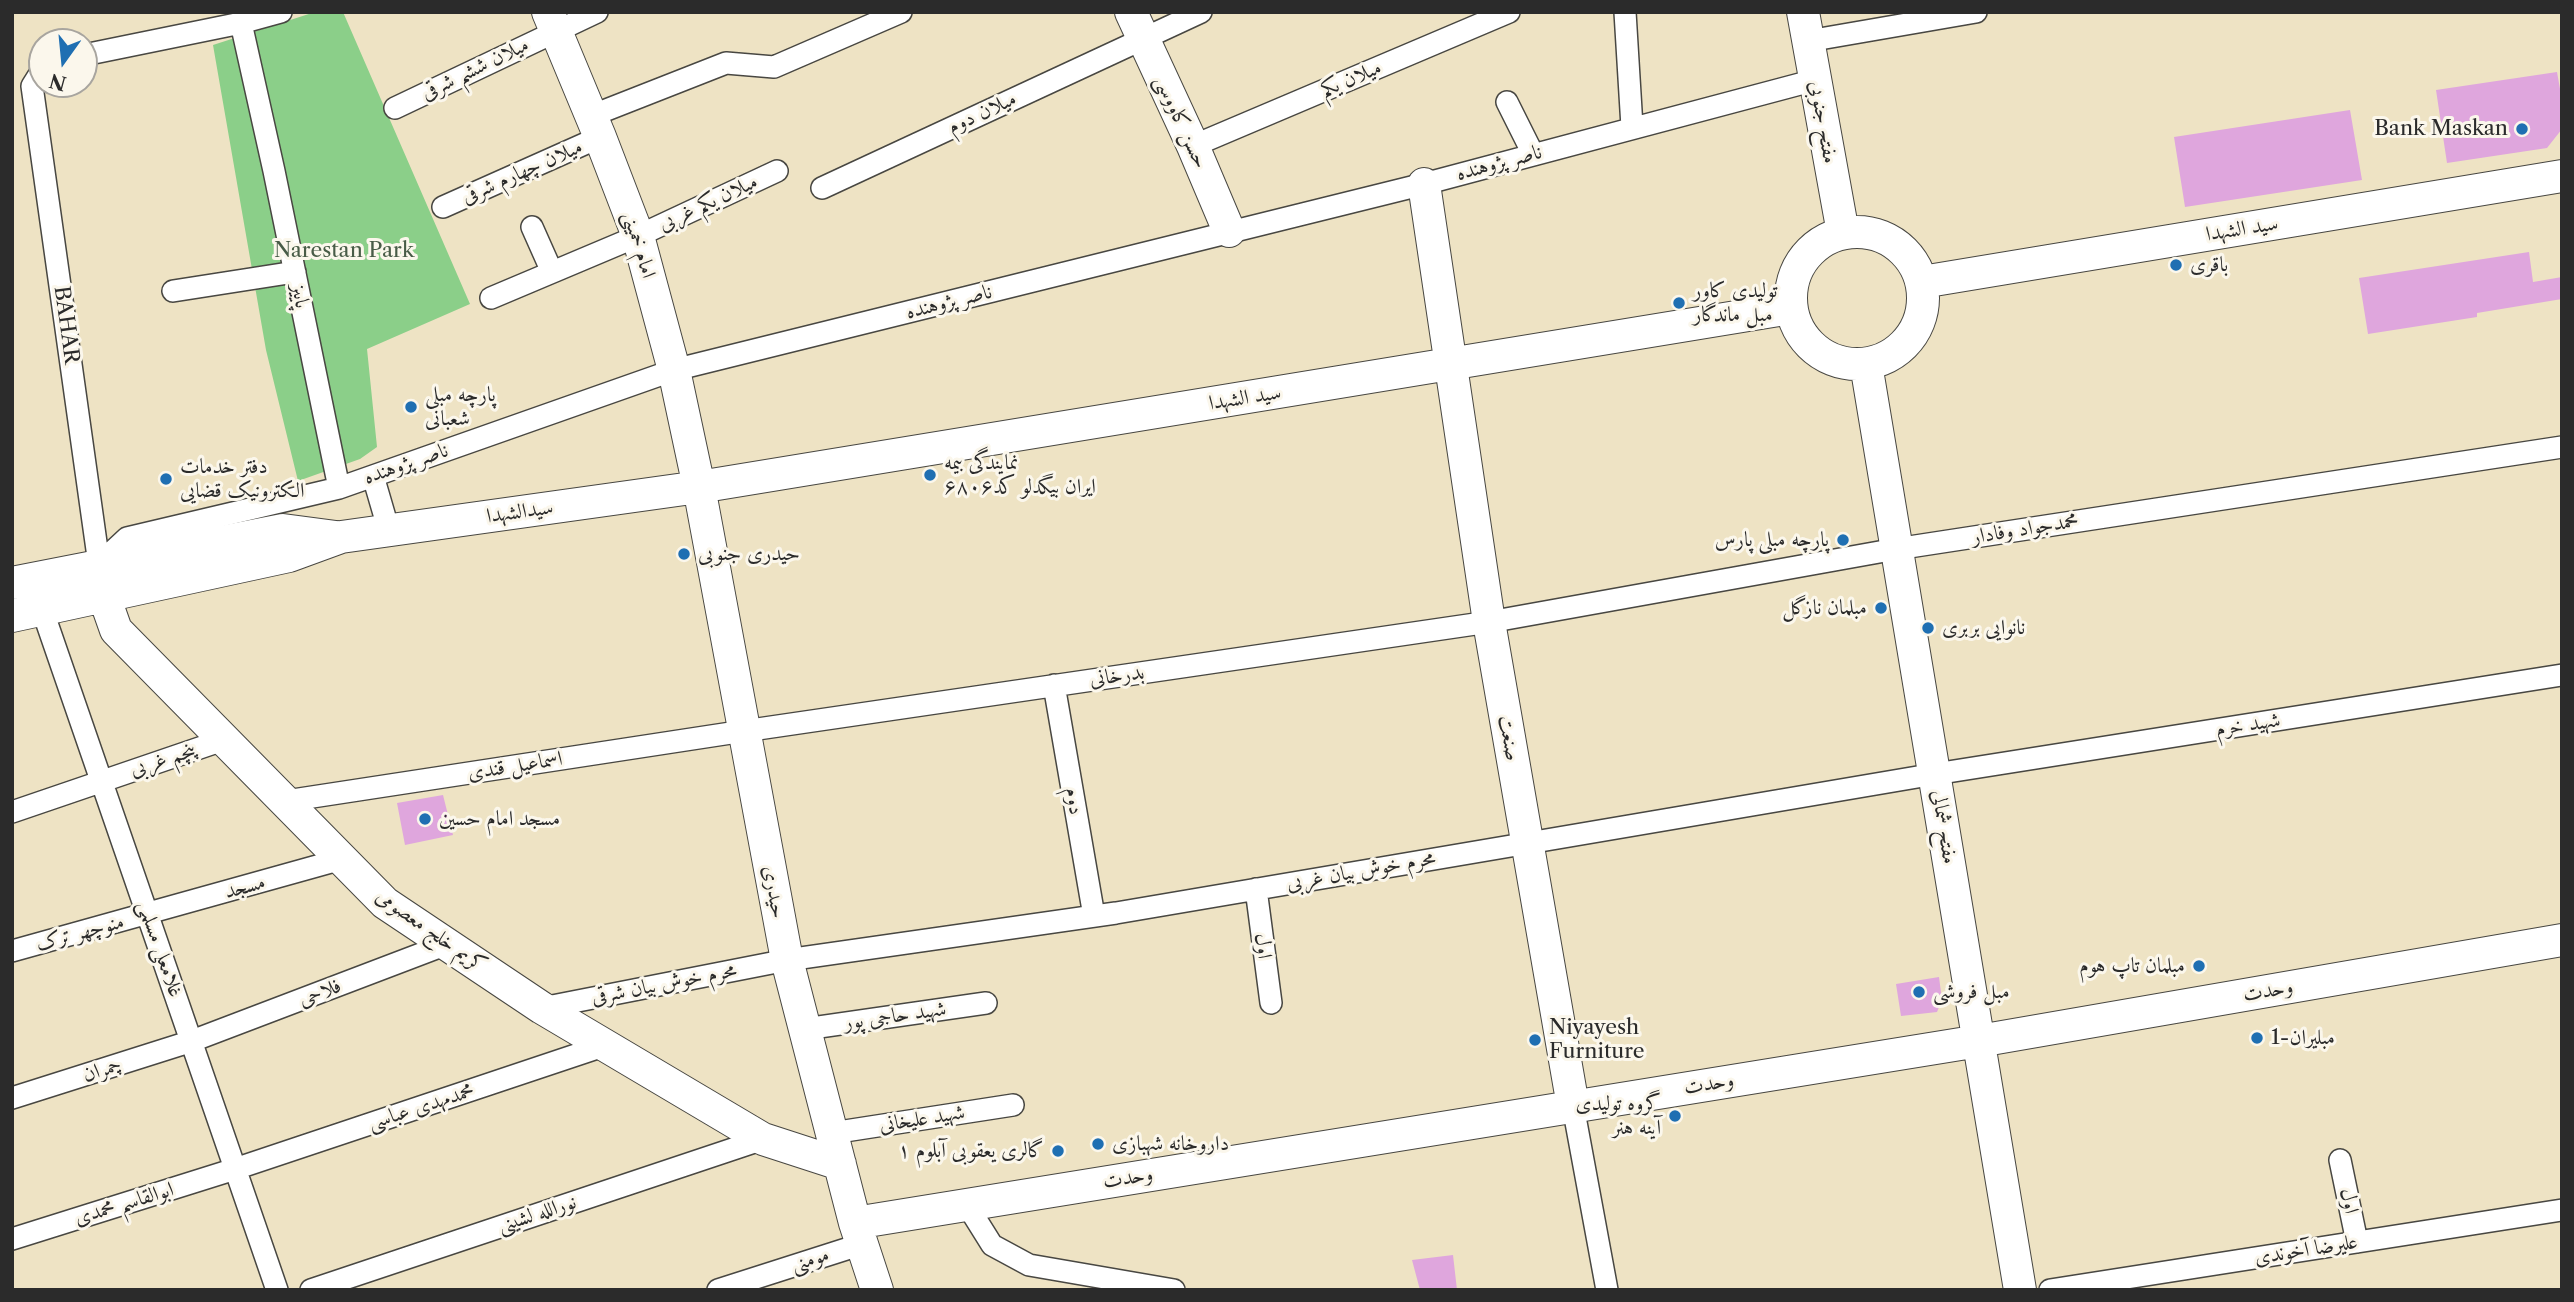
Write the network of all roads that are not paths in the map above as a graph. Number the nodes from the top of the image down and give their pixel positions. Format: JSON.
{"nodes":[{"id":1,"x":281,"y":12,"type":"edge"},
{"id":2,"x":597,"y":12,"type":"edge"},
{"id":3,"x":901,"y":12,"type":"edge"},
{"id":4,"x":1201,"y":12,"type":"edge"},
{"id":5,"x":1509,"y":12,"type":"edge"},
{"id":6,"x":1625,"y":12,"type":"edge"},
{"id":7,"x":1976,"y":12,"type":"edge"},
{"id":8,"x":552,"y":22,"type":"edge"},
{"id":9,"x":241,"y":23,"type":"junction"},
{"id":10,"x":1136,"y":25,"type":"edge"},
{"id":11,"x":1806,"y":26,"type":"edge"},
{"id":12,"x":98,"y":52,"type":"edge"},
{"id":13,"x":1815,"y":80,"type":"junction"},
{"id":14,"x":40,"y":98,"type":"edge"},
{"id":15,"x":1507,"y":102,"type":"dead end"},
{"id":16,"x":395,"y":108,"type":"dead end"},
{"id":17,"x":596,"y":127,"type":"junction"},
{"id":18,"x":1632,"y":127,"type":"junction"},
{"id":19,"x":1193,"y":146,"type":"junction"},
{"id":20,"x":1534,"y":154,"type":"junction"},
{"id":21,"x":777,"y":171,"type":"dead end"},
{"id":22,"x":2562,"y":176,"type":"edge"},
{"id":23,"x":1424,"y":184,"type":"junction"},
{"id":24,"x":822,"y":188,"type":"dead end"},
{"id":25,"x":443,"y":207,"type":"dead end"},
{"id":26,"x":532,"y":227,"type":"dead end"},
{"id":27,"x":1229,"y":232,"type":"junction"},
{"id":28,"x":1843,"y":233,"type":"junction"},
{"id":29,"x":638,"y":236,"type":"junction"},
{"id":30,"x":295,"y":272,"type":"junction"},
{"id":31,"x":552,"y":272,"type":"junction"},
{"id":32,"x":1922,"y":282,"type":"junction"},
{"id":33,"x":173,"y":291,"type":"dead end"},
{"id":34,"x":491,"y":298,"type":"dead end"},
{"id":35,"x":1791,"y":308,"type":"junction"},
{"id":36,"x":1450,"y":364,"type":"junction"},
{"id":37,"x":1866,"y":364,"type":"junction"},
{"id":38,"x":674,"y":370,"type":"junction"},
{"id":39,"x":2562,"y":447,"type":"edge"},
{"id":40,"x":373,"y":476,"type":"junction"},
{"id":41,"x":699,"y":487,"type":"junction"},
{"id":42,"x":339,"y":488,"type":"junction"},
{"id":43,"x":389,"y":531,"type":"junction"},
{"id":44,"x":341,"y":537,"type":"junction"},
{"id":45,"x":1896,"y":549,"type":"junction"},
{"id":46,"x":99,"y":564,"type":"junction"},
{"id":47,"x":12,"y":583,"type":"edge"},
{"id":48,"x":104,"y":596,"type":"junction"},
{"id":49,"x":27,"y":613,"type":"edge"},
{"id":50,"x":1489,"y":622,"type":"junction"},
{"id":51,"x":2562,"y":676,"type":"edge"},
{"id":52,"x":1054,"y":685,"type":"junction"},
{"id":53,"x":744,"y":731,"type":"junction"},
{"id":54,"x":223,"y":740,"type":"junction"},
{"id":55,"x":1935,"y":774,"type":"junction"},
{"id":56,"x":103,"y":780,"type":"junction"},
{"id":57,"x":286,"y":801,"type":"junction"},
{"id":58,"x":12,"y":812,"type":"edge"},
{"id":59,"x":1527,"y":843,"type":"junction"},
{"id":60,"x":342,"y":859,"type":"junction"},
{"id":61,"x":1256,"y":889,"type":"junction"},
{"id":62,"x":148,"y":914,"type":"junction"},
{"id":63,"x":1094,"y":916,"type":"junction"},
{"id":64,"x":2562,"y":940,"type":"edge"},
{"id":65,"x":447,"y":944,"type":"junction"},
{"id":66,"x":12,"y":951,"type":"edge"},
{"id":67,"x":786,"y":960,"type":"junction"},
{"id":68,"x":986,"y":1003,"type":"dead end"},
{"id":69,"x":1270,"y":1003,"type":"dead end"},
{"id":70,"x":542,"y":1008,"type":"junction"},
{"id":71,"x":805,"y":1030,"type":"junction"},
{"id":72,"x":192,"y":1041,"type":"junction"},
{"id":73,"x":1979,"y":1041,"type":"junction"},
{"id":74,"x":606,"y":1045,"type":"junction"},
{"id":75,"x":12,"y":1098,"type":"edge"},
{"id":76,"x":1013,"y":1105,"type":"dead end"},
{"id":77,"x":1573,"y":1106,"type":"junction"},
{"id":78,"x":832,"y":1133,"type":"junction"},
{"id":79,"x":763,"y":1139,"type":"junction"},
{"id":80,"x":2340,"y":1160,"type":"dead end"},
{"id":81,"x":840,"y":1164,"type":"junction"},
{"id":82,"x":236,"y":1169,"type":"junction"},
{"id":83,"x":967,"y":1205,"type":"junction"},
{"id":84,"x":2562,"y":1210,"type":"edge"},
{"id":85,"x":858,"y":1233,"type":"junction"},
{"id":86,"x":12,"y":1239,"type":"edge"},
{"id":87,"x":2357,"y":1242,"type":"junction"},
{"id":88,"x":277,"y":1290,"type":"edge"},
{"id":89,"x":310,"y":1290,"type":"edge"},
{"id":90,"x":719,"y":1290,"type":"edge"},
{"id":91,"x":877,"y":1290,"type":"edge"},
{"id":92,"x":1174,"y":1290,"type":"edge"},
{"id":93,"x":1607,"y":1290,"type":"edge"},
{"id":94,"x":2020,"y":1290,"type":"edge"},
{"id":95,"x":2050,"y":1290,"type":"edge"}],
"edges":[{"from":1,"to":9,"type":"street"},
{"from":2,"to":8,"type":"street","name":"میلان ششم شرقی"},
{"from":3,"to":17,"type":"street","name":"میلان چهارم شرقی"},
{"from":4,"to":10,"type":"street","name":"میلان دوم"},
{"from":5,"to":19,"type":"street","name":"میلان یکم"},
{"from":6,"to":18,"type":"street"},
{"from":7,"to":11,"type":"street"},
{"from":8,"to":16,"type":"street","name":"میلان ششم شرقی"},
{"from":8,"to":17,"type":"street","name":"امام خمینی"},
{"from":9,"to":12,"type":"street"},
{"from":9,"to":30,"type":"street","name":"پاییز"},
{"from":10,"to":19,"type":"street","name":"حسن کاووسی"},
{"from":10,"to":24,"type":"street","name":"میلان دوم"},
{"from":11,"to":13,"type":"street","name":"مفتح جنوبی"},
{"from":13,"to":18,"type":"street","name":"ناصر پژوهنده"},
{"from":13,"to":28,"type":"street","name":"مفتح جنوبی"},
{"from":14,"to":46,"type":"street","name":"BAHAR"},
{"from":15,"to":20,"type":"street"},
{"from":17,"to":25,"type":"street","name":"میلان چهارم شرقی"},
{"from":17,"to":29,"type":"street","name":"امام خمینی"},
{"from":18,"to":20,"type":"street","name":"ناصر پژوهنده"},
{"from":19,"to":27,"type":"street","name":"حسن کاووسی"},
{"from":20,"to":23,"type":"street","name":"ناصر پژوهنده"},
{"from":21,"to":29,"type":"street","name":"میلان یکم غربی"},
{"from":22,"to":32,"type":"street","name":"سید الشهدا"},
{"from":23,"to":27,"type":"street","name":"ناصر پژوهنده"},
{"from":23,"to":36,"type":"street","name":"صنعت"},
{"from":26,"to":31,"type":"street"},
{"from":27,"to":38,"type":"street","name":"ناصر پژوهنده"},
{"from":28,"to":32,"type":"street"},
{"from":28,"to":35,"type":"street"},
{"from":29,"to":31,"type":"street","name":"میلان یکم غربی"},
{"from":29,"to":38,"type":"street","name":"امام خمینی"},
{"from":30,"to":33,"type":"street"},
{"from":30,"to":42,"type":"street","name":"پاییز"},
{"from":31,"to":34,"type":"street","name":"میلان یکم غربی"},
{"from":32,"to":37,"type":"street"},
{"from":35,"to":36,"type":"street","name":"سید الشهدا"},
{"from":35,"to":37,"type":"street"},
{"from":36,"to":41,"type":"street","name":"سید الشهدا"},
{"from":36,"to":50,"type":"street","name":"صنعت"},
{"from":37,"to":45,"type":"street","name":"مفتح شمالی"},
{"from":38,"to":40,"type":"street","name":"ناصر پژوهنده"},
{"from":38,"to":41,"type":"street","name":"امام خمینی"},
{"from":39,"to":45,"type":"street","name":"محمدجواد وفادار"},
{"from":40,"to":42,"type":"street","name":"ناصر پژوهنده"},
{"from":40,"to":43,"type":"street"},
{"from":41,"to":43,"type":"street","name":"سیدالشهدا"},
{"from":41,"to":53,"type":"street","name":"حیدری"},
{"from":42,"to":46,"type":"street","name":"ناصر پژوهنده"},
{"from":43,"to":44,"type":"street","name":"سیدالشهدا"},
{"from":44,"to":46,"type":"street","name":"سیدالشهدا"},
{"from":44,"to":48,"type":"street","name":"سیدالشهدا"},
{"from":45,"to":50,"type":"street","name":"محمدجواد وفادار"},
{"from":45,"to":55,"type":"street","name":"مفتح شمالی"},
{"from":46,"to":47,"type":"street","name":"سیدالشهدا"},
{"from":48,"to":49,"type":"street","name":"سیدالشهدا"},
{"from":48,"to":54,"type":"street","name":"کریم خلج معصومی"},
{"from":49,"to":56,"type":"street","name":"غلامعلی مسلمی"},
{"from":50,"to":52,"type":"street","name":"بدرخانی"},
{"from":50,"to":59,"type":"street","name":"صنعت"},
{"from":51,"to":55,"type":"street","name":"شهید خرم"},
{"from":52,"to":53,"type":"street","name":"بدرخانی"},
{"from":52,"to":63,"type":"street","name":"دوم"},
{"from":53,"to":57,"type":"street","name":"اسماعیل قندی"},
{"from":53,"to":67,"type":"street","name":"حیدری"},
{"from":54,"to":56,"type":"street","name":"پنچم غربی"},
{"from":54,"to":57,"type":"street","name":"کریم خلج معصومی"},
{"from":55,"to":59,"type":"street","name":"محرم خوش بیان غربی"},
{"from":55,"to":73,"type":"street","name":"مفتح شمالی"},
{"from":56,"to":58,"type":"street","name":"پنچم غربی"},
{"from":56,"to":62,"type":"street","name":"غلامعلی مسلمی"},
{"from":57,"to":60,"type":"street","name":"کریم خلج معصومی"},
{"from":59,"to":61,"type":"street","name":"محرم خوش بیان غربی"},
{"from":59,"to":77,"type":"street","name":"صنعت"},
{"from":60,"to":62,"type":"street","name":"مسجد"},
{"from":60,"to":65,"type":"street","name":"کریم خلج معصومی"},
{"from":61,"to":63,"type":"street","name":"محرم خوش بیان غربی"},
{"from":61,"to":69,"type":"street","name":"اول"},
{"from":62,"to":66,"type":"street","name":"منوچهر ترک"},
{"from":62,"to":72,"type":"street","name":"غلامعلی مسلمی"},
{"from":63,"to":67,"type":"street","name":"محرم خوش بیان غربی"},
{"from":64,"to":73,"type":"street","name":"وحدت"},
{"from":65,"to":70,"type":"street","name":"کریم خلج معصومی"},
{"from":65,"to":72,"type":"street","name":"فلاحی"},
{"from":67,"to":70,"type":"street","name":"محرم خوش بیان شرقی"},
{"from":67,"to":71,"type":"street","name":"حیدری"},
{"from":68,"to":71,"type":"street","name":"شهید حاجی پور"},
{"from":70,"to":74,"type":"street","name":"کریم خلج معصومی"},
{"from":71,"to":78,"type":"street","name":"حیدری"},
{"from":72,"to":75,"type":"street","name":"چمران"},
{"from":72,"to":82,"type":"street","name":"غلامعلی مسلمی"},
{"from":73,"to":77,"type":"street","name":"وحدت"},
{"from":73,"to":94,"type":"street","name":"مفتح شمالی"},
{"from":74,"to":79,"type":"street","name":"کریم خلج معصومی"},
{"from":74,"to":82,"type":"street","name":"محمدمهدی عباسی"},
{"from":76,"to":78,"type":"street","name":"شهید علیخانی"},
{"from":77,"to":83,"type":"street","name":"وحدت"},
{"from":77,"to":93,"type":"street","name":"صنعت"},
{"from":78,"to":81,"type":"street","name":"حیدری"},
{"from":79,"to":81,"type":"street","name":"کریم خلج معصومی"},
{"from":79,"to":89,"type":"street","name":"نورالله لشینی"},
{"from":80,"to":87,"type":"street","name":"اول"},
{"from":81,"to":85,"type":"street","name":"حیدری"},
{"from":82,"to":86,"type":"street","name":"ابوالقاسم محمدی"},
{"from":82,"to":88,"type":"street","name":"غلامعلی مسلمی"},
{"from":83,"to":85,"type":"street","name":"وحدت"},
{"from":83,"to":92,"type":"street"},
{"from":84,"to":87,"type":"street","name":"علیرضا آخوندی"},
{"from":85,"to":90,"type":"street","name":"مومنی"},
{"from":85,"to":91,"type":"street","name":"حیدری"},
{"from":87,"to":95,"type":"street","name":"علیرضا آخوندی"}]}
